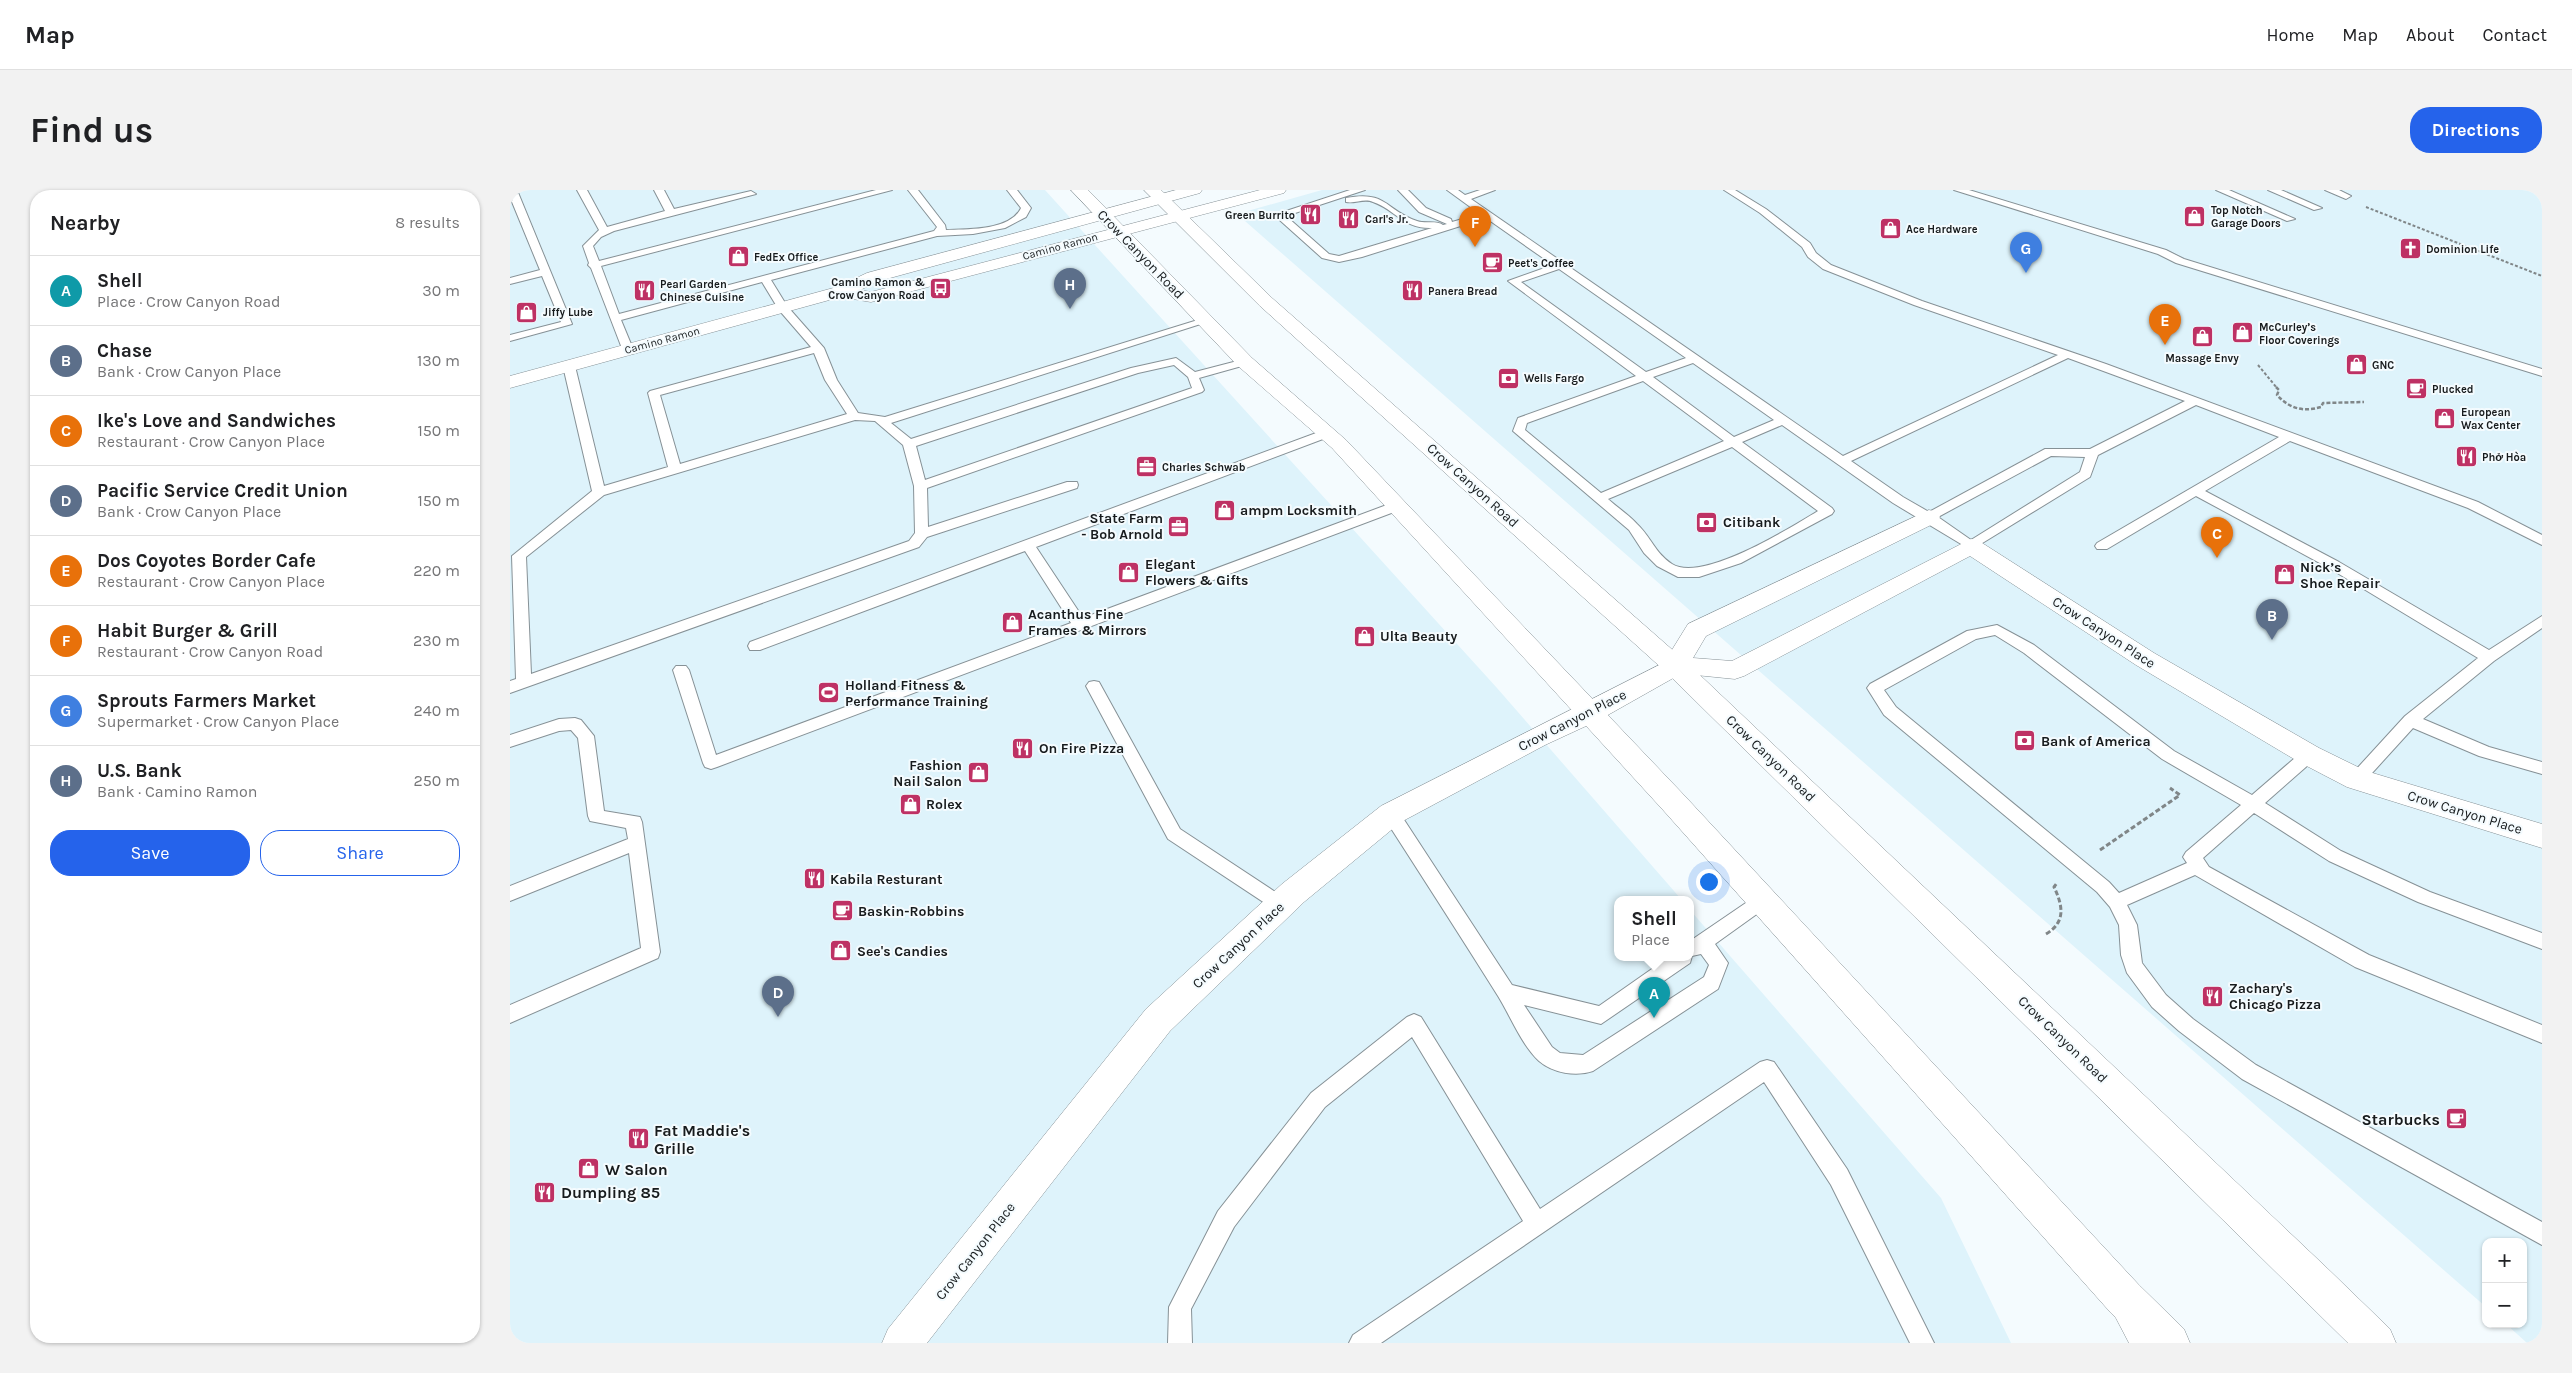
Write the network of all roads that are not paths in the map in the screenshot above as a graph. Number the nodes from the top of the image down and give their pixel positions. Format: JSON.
{"nodes":[{"id":1,"x":512,"y":190,"type":"edge"},
{"id":2,"x":582,"y":190,"type":"edge"},
{"id":3,"x":659,"y":190,"type":"edge"},
{"id":4,"x":887,"y":190,"type":"edge"},
{"id":5,"x":913,"y":190,"type":"edge"},
{"id":6,"x":1012,"y":190,"type":"edge"},
{"id":7,"x":1079,"y":190,"type":"edge"},
{"id":8,"x":1194,"y":190,"type":"edge"},
{"id":9,"x":1278,"y":190,"type":"edge"},
{"id":10,"x":1360,"y":190,"type":"edge"},
{"id":11,"x":1403,"y":190,"type":"edge"},
{"id":12,"x":1452,"y":190,"type":"edge"},
{"id":13,"x":1490,"y":190,"type":"edge"},
{"id":14,"x":1729,"y":190,"type":"edge"},
{"id":15,"x":1959,"y":190,"type":"edge"},
{"id":16,"x":2222,"y":190,"type":"edge"},
{"id":17,"x":2273,"y":190,"type":"edge"},
{"id":18,"x":2330,"y":190,"type":"edge"},
{"id":19,"x":751,"y":194,"type":"dead end"},
{"id":20,"x":1156,"y":194,"type":"edge"},
{"id":21,"x":2346,"y":196,"type":"dead end"},
{"id":22,"x":1464,"y":198,"type":"junction"},
{"id":23,"x":2317,"y":208,"type":"dead end"},
{"id":24,"x":671,"y":213,"type":"junction"},
{"id":25,"x":1101,"y":214,"type":"junction"},
{"id":26,"x":1488,"y":214,"type":"junction"},
{"id":27,"x":1178,"y":216,"type":"junction"},
{"id":28,"x":2290,"y":219,"type":"dead end"},
{"id":29,"x":1285,"y":220,"type":"junction"},
{"id":30,"x":1465,"y":221,"type":"junction"},
{"id":31,"x":604,"y":230,"type":"junction"},
{"id":32,"x":1118,"y":231,"type":"junction"},
{"id":33,"x":937,"y":233,"type":"junction"},
{"id":34,"x":593,"y":265,"type":"junction"},
{"id":35,"x":1562,"y":265,"type":"junction"},
{"id":36,"x":546,"y":272,"type":"junction"},
{"id":37,"x":764,"y":278,"type":"junction"},
{"id":38,"x":510,"y":281,"type":"edge"},
{"id":39,"x":843,"y":291,"type":"junction"},
{"id":40,"x":783,"y":308,"type":"junction"},
{"id":41,"x":615,"y":318,"type":"junction"},
{"id":42,"x":1205,"y":321,"type":"junction"},
{"id":43,"x":511,"y":334,"type":"edge"},
{"id":44,"x":818,"y":348,"type":"junction"},
{"id":45,"x":627,"y":349,"type":"junction"},
{"id":46,"x":2068,"y":354,"type":"junction"},
{"id":47,"x":1695,"y":358,"type":"junction"},
{"id":48,"x":1246,"y":362,"type":"junction"},
{"id":49,"x":569,"y":366,"type":"junction"},
{"id":50,"x":2542,"y":372,"type":"edge"},
{"id":51,"x":1193,"y":376,"type":"junction"},
{"id":52,"x":1644,"y":377,"type":"junction"},
{"id":53,"x":510,"y":382,"type":"edge"},
{"id":54,"x":2195,"y":401,"type":"junction"},
{"id":55,"x":854,"y":416,"type":"junction"},
{"id":56,"x":1784,"y":420,"type":"junction"},
{"id":57,"x":882,"y":422,"type":"junction"},
{"id":58,"x":1327,"y":433,"type":"junction"},
{"id":59,"x":2288,"y":436,"type":"junction"},
{"id":60,"x":1733,"y":442,"type":"junction"},
{"id":61,"x":909,"y":444,"type":"junction"},
{"id":62,"x":2092,"y":453,"type":"junction"},
{"id":63,"x":1842,"y":461,"type":"junction"},
{"id":64,"x":675,"y":469,"type":"junction"},
{"id":65,"x":1072,"y":485,"type":"dead end"},
{"id":66,"x":920,"y":486,"type":"junction"},
{"id":67,"x":2196,"y":491,"type":"junction"},
{"id":68,"x":599,"y":492,"type":"junction"},
{"id":69,"x":1598,"y":499,"type":"junction"},
{"id":70,"x":1397,"y":506,"type":"junction"},
{"id":71,"x":1929,"y":517,"type":"junction"},
{"id":72,"x":922,"y":534,"type":"junction"},
{"id":73,"x":2542,"y":541,"type":"edge"},
{"id":74,"x":1028,"y":546,"type":"junction"},
{"id":75,"x":1971,"y":546,"type":"junction"},
{"id":76,"x":2102,"y":546,"type":"dead end"},
{"id":77,"x":514,"y":558,"type":"edge"},
{"id":78,"x":2542,"y":621,"type":"edge"},
{"id":79,"x":1080,"y":625,"type":"junction"},
{"id":80,"x":755,"y":646,"type":"dead end"},
{"id":81,"x":2489,"y":657,"type":"junction"},
{"id":82,"x":1675,"y":666,"type":"junction"},
{"id":83,"x":681,"y":670,"type":"dead end"},
{"id":84,"x":517,"y":685,"type":"edge"},
{"id":85,"x":1094,"y":686,"type":"dead end"},
{"id":86,"x":1590,"y":713,"type":"junction"},
{"id":87,"x":2411,"y":720,"type":"junction"},
{"id":88,"x":510,"y":741,"type":"edge"},
{"id":89,"x":2309,"y":755,"type":"junction"},
{"id":90,"x":2542,"y":768,"type":"edge"},
{"id":91,"x":2357,"y":779,"type":"junction"},
{"id":92,"x":2254,"y":804,"type":"junction"},
{"id":93,"x":1391,"y":814,"type":"junction"},
{"id":94,"x":2542,"y":836,"type":"edge"},
{"id":95,"x":637,"y":843,"type":"junction"},
{"id":96,"x":2199,"y":866,"type":"junction"},
{"id":97,"x":510,"y":894,"type":"edge"},
{"id":98,"x":1762,"y":900,"type":"junction"},
{"id":99,"x":2116,"y":902,"type":"junction"},
{"id":100,"x":1280,"y":904,"type":"junction"},
{"id":101,"x":2542,"y":941,"type":"edge"},
{"id":102,"x":1696,"y":947,"type":"edge"},
{"id":103,"x":1677,"y":961,"type":"edge"},
{"id":104,"x":1506,"y":992,"type":"junction"},
{"id":105,"x":510,"y":1014,"type":"edge"},
{"id":106,"x":2542,"y":1034,"type":"edge"},
{"id":107,"x":1537,"y":1224,"type":"junction"},
{"id":108,"x":2542,"y":1234,"type":"edge"},
{"id":109,"x":2125,"y":1299,"type":"junction"},
{"id":110,"x":902,"y":1343,"type":"edge"},
{"id":111,"x":1180,"y":1343,"type":"edge"},
{"id":112,"x":1361,"y":1343,"type":"edge"},
{"id":113,"x":1922,"y":1343,"type":"edge"},
{"id":114,"x":2151,"y":1343,"type":"edge"},
{"id":115,"x":2170,"y":1343,"type":"edge"},
{"id":116,"x":2376,"y":1343,"type":"edge"}],
"edges":[{"from":1,"to":36,"type":"lane"},
{"from":2,"to":31,"type":"lane"},
{"from":3,"to":24,"type":"lane"},
{"from":4,"to":34,"type":"lane"},
{"from":5,"to":33,"type":"lane"},
{"from":6,"to":33,"type":"lane"},
{"from":7,"to":25,"type":"main road","name":"Crow Canyon Road"},
{"from":8,"to":20,"type":"main road","name":"Camino Ramon"},
{"from":9,"to":27,"type":"main road","name":"Camino Ramon"},
{"from":10,"to":29,"type":"lane"},
{"from":11,"to":30,"type":"lane"},
{"from":12,"to":22,"type":"lane"},
{"from":13,"to":22,"type":"lane"},
{"from":14,"to":46,"type":"lane"},
{"from":15,"to":50,"type":"lane"},
{"from":16,"to":28,"type":"lane"},
{"from":17,"to":23,"type":"lane"},
{"from":18,"to":21,"type":"lane"},
{"from":19,"to":24,"type":"lane"},
{"from":20,"to":25,"type":"main road","name":"Camino Ramon"},
{"from":20,"to":27,"type":"main road","name":"Crow Canyon Road"},
{"from":22,"to":26,"type":"lane"},
{"from":24,"to":31,"type":"lane"},
{"from":25,"to":32,"type":"main road","name":"Crow Canyon Road"},
{"from":25,"to":39,"type":"main road","name":"Camino Ramon"},
{"from":26,"to":30,"type":"lane"},
{"from":26,"to":35,"type":"lane"},
{"from":27,"to":32,"type":"main road","name":"Camino Ramon"},
{"from":27,"to":82,"type":"main road","name":"Crow Canyon Road"},
{"from":29,"to":30,"type":"lane"},
{"from":29,"to":30,"type":"lane"},
{"from":31,"to":34,"type":"lane"},
{"from":32,"to":39,"type":"main road","name":"Camino Ramon"},
{"from":32,"to":42,"type":"main road","name":"Crow Canyon Road"},
{"from":33,"to":37,"type":"lane"},
{"from":34,"to":41,"type":"lane"},
{"from":35,"to":47,"type":"lane"},
{"from":35,"to":52,"type":"lane"},
{"from":36,"to":38,"type":"lane"},
{"from":36,"to":43,"type":"lane"},
{"from":37,"to":40,"type":"lane"},
{"from":37,"to":41,"type":"lane"},
{"from":39,"to":40,"type":"main road","name":"Camino Ramon"},
{"from":40,"to":44,"type":"lane"},
{"from":40,"to":45,"type":"main road","name":"Camino Ramon"},
{"from":41,"to":45,"type":"lane"},
{"from":42,"to":48,"type":"main road","name":"Crow Canyon Road"},
{"from":42,"to":57,"type":"lane"},
{"from":44,"to":55,"type":"lane"},
{"from":44,"to":64,"type":"lane"},
{"from":45,"to":49,"type":"main road","name":"Camino Ramon"},
{"from":46,"to":54,"type":"lane"},
{"from":46,"to":63,"type":"lane"},
{"from":47,"to":52,"type":"lane"},
{"from":47,"to":56,"type":"lane"},
{"from":48,"to":51,"type":"lane"},
{"from":48,"to":58,"type":"main road","name":"Crow Canyon Road"},
{"from":49,"to":53,"type":"main road","name":"Camino Ramon"},
{"from":49,"to":68,"type":"lane"},
{"from":51,"to":61,"type":"lane"},
{"from":51,"to":66,"type":"lane"},
{"from":52,"to":60,"type":"lane"},
{"from":52,"to":69,"type":"lane"},
{"from":54,"to":59,"type":"lane"},
{"from":54,"to":62,"type":"lane"},
{"from":55,"to":57,"type":"lane"},
{"from":55,"to":64,"type":"lane"},
{"from":56,"to":60,"type":"lane"},
{"from":56,"to":63,"type":"lane"},
{"from":57,"to":61,"type":"lane"},
{"from":58,"to":70,"type":"main road","name":"Crow Canyon Road"},
{"from":58,"to":74,"type":"lane"},
{"from":59,"to":67,"type":"lane"},
{"from":59,"to":73,"type":"lane"},
{"from":60,"to":69,"type":"lane"},
{"from":60,"to":69,"type":"lane"},
{"from":61,"to":66,"type":"lane"},
{"from":62,"to":71,"type":"lane"},
{"from":62,"to":75,"type":"lane"},
{"from":63,"to":71,"type":"lane"},
{"from":64,"to":68,"type":"lane"},
{"from":65,"to":72,"type":"lane"},
{"from":66,"to":72,"type":"lane"},
{"from":67,"to":76,"type":"lane"},
{"from":67,"to":81,"type":"lane"},
{"from":68,"to":77,"type":"lane"},
{"from":70,"to":79,"type":"lane"},
{"from":70,"to":86,"type":"main road","name":"Crow Canyon Road"},
{"from":71,"to":75,"type":"lane"},
{"from":71,"to":82,"type":"main road","name":"Crow Canyon Place"},
{"from":72,"to":84,"type":"lane"},
{"from":74,"to":79,"type":"lane"},
{"from":74,"to":80,"type":"lane"},
{"from":75,"to":82,"type":"main road"},
{"from":75,"to":89,"type":"main road","name":"Crow Canyon Place"},
{"from":77,"to":84,"type":"lane"},
{"from":78,"to":81,"type":"lane"},
{"from":79,"to":83,"type":"lane"},
{"from":81,"to":87,"type":"lane"},
{"from":82,"to":86,"type":"main road","name":"Crow Canyon Place"},
{"from":82,"to":116,"type":"main road","name":"Crow Canyon Road"},
{"from":85,"to":100,"type":"lane"},
{"from":86,"to":93,"type":"main road","name":"Crow Canyon Place"},
{"from":86,"to":98,"type":"main road","name":"Crow Canyon Road"},
{"from":87,"to":90,"type":"lane"},
{"from":87,"to":91,"type":"lane"},
{"from":88,"to":95,"type":"lane"},
{"from":89,"to":91,"type":"main road","name":"Crow Canyon Place"},
{"from":89,"to":92,"type":"lane"},
{"from":91,"to":94,"type":"main road","name":"Crow Canyon Place"},
{"from":92,"to":96,"type":"lane"},
{"from":92,"to":99,"type":"lane"},
{"from":92,"to":101,"type":"lane"},
{"from":93,"to":100,"type":"main road","name":"Crow Canyon Place"},
{"from":93,"to":104,"type":"lane"},
{"from":95,"to":97,"type":"lane"},
{"from":95,"to":105,"type":"lane"},
{"from":96,"to":99,"type":"lane"},
{"from":96,"to":106,"type":"lane"},
{"from":98,"to":102,"type":"lane"},
{"from":98,"to":109,"type":"main road","name":"Crow Canyon Road"},
{"from":99,"to":108,"type":"lane"},
{"from":100,"to":110,"type":"main road","name":"Crow Canyon Place"},
{"from":102,"to":104,"type":"lane"},
{"from":103,"to":104,"type":"lane"},
{"from":107,"to":111,"type":"lane"},
{"from":107,"to":112,"type":"lane"},
{"from":107,"to":113,"type":"lane"},
{"from":109,"to":114,"type":"main road"},
{"from":109,"to":115,"type":"main road","name":"Crow Canyon Road"}]}
